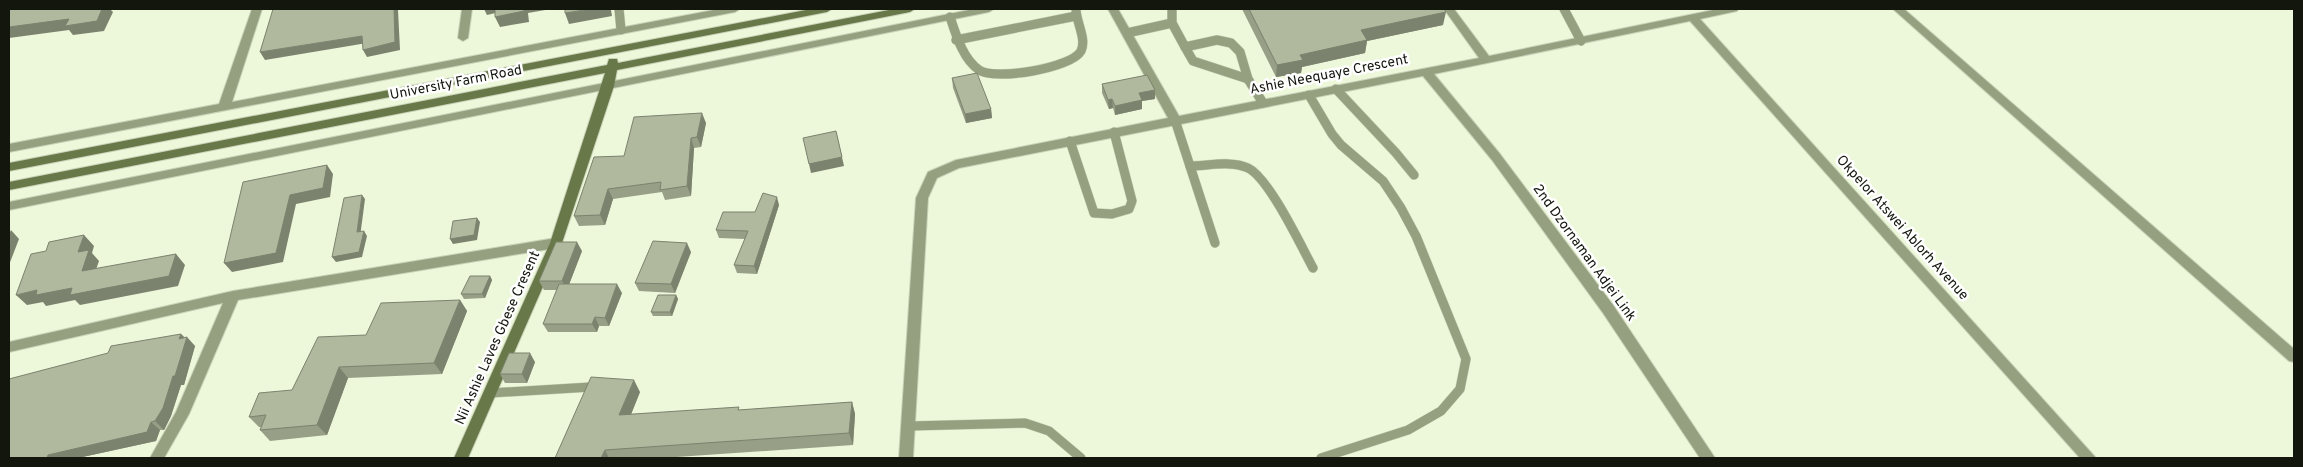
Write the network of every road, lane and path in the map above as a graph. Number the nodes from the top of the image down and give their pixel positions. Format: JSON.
{"nodes":[{"id":1,"x":257,"y":9,"type":"edge"},
{"id":2,"x":467,"y":9,"type":"edge"},
{"id":3,"x":619,"y":9,"type":"edge"},
{"id":4,"x":735,"y":9,"type":"edge"},
{"id":5,"x":827,"y":9,"type":"edge"},
{"id":6,"x":910,"y":9,"type":"edge"},
{"id":7,"x":989,"y":9,"type":"edge"},
{"id":8,"x":1113,"y":9,"type":"edge"},
{"id":9,"x":1172,"y":9,"type":"edge"},
{"id":10,"x":1449,"y":9,"type":"edge"},
{"id":11,"x":1564,"y":9,"type":"edge"},
{"id":12,"x":1733,"y":9,"type":"edge"},
{"id":13,"x":1898,"y":9,"type":"edge"},
{"id":14,"x":1076,"y":12,"type":"edge"},
{"id":15,"x":950,"y":17,"type":"junction"},
{"id":16,"x":1692,"y":18,"type":"junction"},
{"id":17,"x":1172,"y":23,"type":"junction"},
{"id":18,"x":621,"y":30,"type":"junction"},
{"id":19,"x":1127,"y":33,"type":"junction"},
{"id":20,"x":463,"y":38,"type":"dead end"},
{"id":21,"x":956,"y":40,"type":"junction"},
{"id":22,"x":1581,"y":40,"type":"junction"},
{"id":23,"x":1185,"y":47,"type":"junction"},
{"id":24,"x":615,"y":50,"type":"junction"},
{"id":25,"x":1486,"y":60,"type":"junction"},
{"id":26,"x":612,"y":68,"type":"junction"},
{"id":27,"x":1426,"y":72,"type":"junction"},
{"id":28,"x":1248,"y":79,"type":"junction"},
{"id":29,"x":608,"y":86,"type":"junction"},
{"id":30,"x":1336,"y":90,"type":"junction"},
{"id":31,"x":1309,"y":95,"type":"junction"},
{"id":32,"x":1263,"y":103,"type":"junction"},
{"id":33,"x":224,"y":107,"type":"junction"},
{"id":34,"x":1175,"y":120,"type":"junction"},
{"id":35,"x":1114,"y":132,"type":"junction"},
{"id":36,"x":1070,"y":141,"type":"junction"},
{"id":37,"x":9,"y":148,"type":"edge"},
{"id":38,"x":1190,"y":166,"type":"junction"},
{"id":39,"x":9,"y":167,"type":"edge"},
{"id":40,"x":1414,"y":175,"type":"dead end"},
{"id":41,"x":9,"y":186,"type":"edge"},
{"id":42,"x":9,"y":206,"type":"edge"},
{"id":43,"x":556,"y":243,"type":"junction"},
{"id":44,"x":1215,"y":243,"type":"dead end"},
{"id":45,"x":1313,"y":268,"type":"dead end"},
{"id":46,"x":233,"y":296,"type":"junction"},
{"id":47,"x":9,"y":347,"type":"edge"},
{"id":48,"x":2294,"y":357,"type":"edge"},
{"id":49,"x":591,"y":387,"type":"edge"},
{"id":50,"x":491,"y":393,"type":"junction"},
{"id":51,"x":910,"y":426,"type":"junction"},
{"id":52,"x":156,"y":458,"type":"edge"},
{"id":53,"x":461,"y":458,"type":"edge"},
{"id":54,"x":906,"y":458,"type":"edge"},
{"id":55,"x":1081,"y":458,"type":"edge"},
{"id":56,"x":1321,"y":458,"type":"edge"},
{"id":57,"x":1708,"y":458,"type":"edge"},
{"id":58,"x":2089,"y":458,"type":"edge"}],
"edges":[{"from":1,"to":33,"type":"street"},
{"from":2,"to":20,"type":"street"},
{"from":3,"to":18,"type":"lane"},
{"from":4,"to":18,"type":"street"},
{"from":5,"to":24,"type":"street","name":"University Farm Road"},
{"from":6,"to":26,"type":"street","name":"University Farm Road"},
{"from":7,"to":15,"type":"street"},
{"from":8,"to":19,"type":"street"},
{"from":9,"to":17,"type":"lane"},
{"from":10,"to":25,"type":"street"},
{"from":11,"to":22,"type":"lane"},
{"from":12,"to":16,"type":"street","name":"Ashie Neequaye Crescent"},
{"from":13,"to":48,"type":"street"},
{"from":14,"to":21,"type":"lane"},
{"from":14,"to":21,"type":"lane"},
{"from":15,"to":21,"type":"lane"},
{"from":15,"to":29,"type":"street"},
{"from":16,"to":22,"type":"street","name":"Ashie Neequaye Crescent"},
{"from":16,"to":58,"type":"street","name":"Okpelor Atswei Ablorh Avenue"},
{"from":17,"to":19,"type":"lane"},
{"from":17,"to":23,"type":"lane"},
{"from":18,"to":33,"type":"street"},
{"from":19,"to":34,"type":"street"},
{"from":22,"to":25,"type":"street","name":"Ashie Neequaye Crescent"},
{"from":23,"to":28,"type":"lane"},
{"from":23,"to":28,"type":"lane"},
{"from":24,"to":26,"type":"street","name":"Nii Ashie Laves Gbese Cresent"},
{"from":24,"to":39,"type":"street","name":"University Farm Road"},
{"from":25,"to":27,"type":"street","name":"Ashie Neequaye Crescent"},
{"from":26,"to":29,"type":"street","name":"Nii Ashie Laves Gbese Cresent"},
{"from":26,"to":41,"type":"street","name":"University Farm Road"},
{"from":27,"to":30,"type":"street","name":"Ashie Neequaye Crescent"},
{"from":27,"to":57,"type":"street","name":"2nd Dzornaman Adjei Link"},
{"from":28,"to":32,"type":"lane"},
{"from":29,"to":42,"type":"street"},
{"from":29,"to":43,"type":"street","name":"Nii Ashie Laves Gbese Cresent"},
{"from":30,"to":31,"type":"street","name":"Ashie Neequaye Crescent"},
{"from":30,"to":40,"type":"lane"},
{"from":31,"to":32,"type":"street","name":"Ashie Neequaye Crescent"},
{"from":31,"to":56,"type":"lane"},
{"from":32,"to":34,"type":"street","name":"Ashie Neequaye Crescent"},
{"from":33,"to":37,"type":"street"},
{"from":34,"to":35,"type":"street","name":"Ashie Neequaye Crescent"},
{"from":34,"to":38,"type":"lane"},
{"from":35,"to":36,"type":"street","name":"Ashie Neequaye Crescent"},
{"from":35,"to":36,"type":"lane"},
{"from":36,"to":51,"type":"street","name":"Ashie Neequaye Crescent"},
{"from":38,"to":44,"type":"lane"},
{"from":38,"to":45,"type":"lane"},
{"from":43,"to":46,"type":"street"},
{"from":43,"to":50,"type":"street","name":"Nii Ashie Laves Gbese Cresent"},
{"from":46,"to":47,"type":"street"},
{"from":46,"to":52,"type":"street"},
{"from":49,"to":50,"type":"lane"},
{"from":50,"to":53,"type":"street","name":"Nii Ashie Laves Gbese Cresent"},
{"from":51,"to":54,"type":"street"},
{"from":51,"to":55,"type":"lane"}]}
